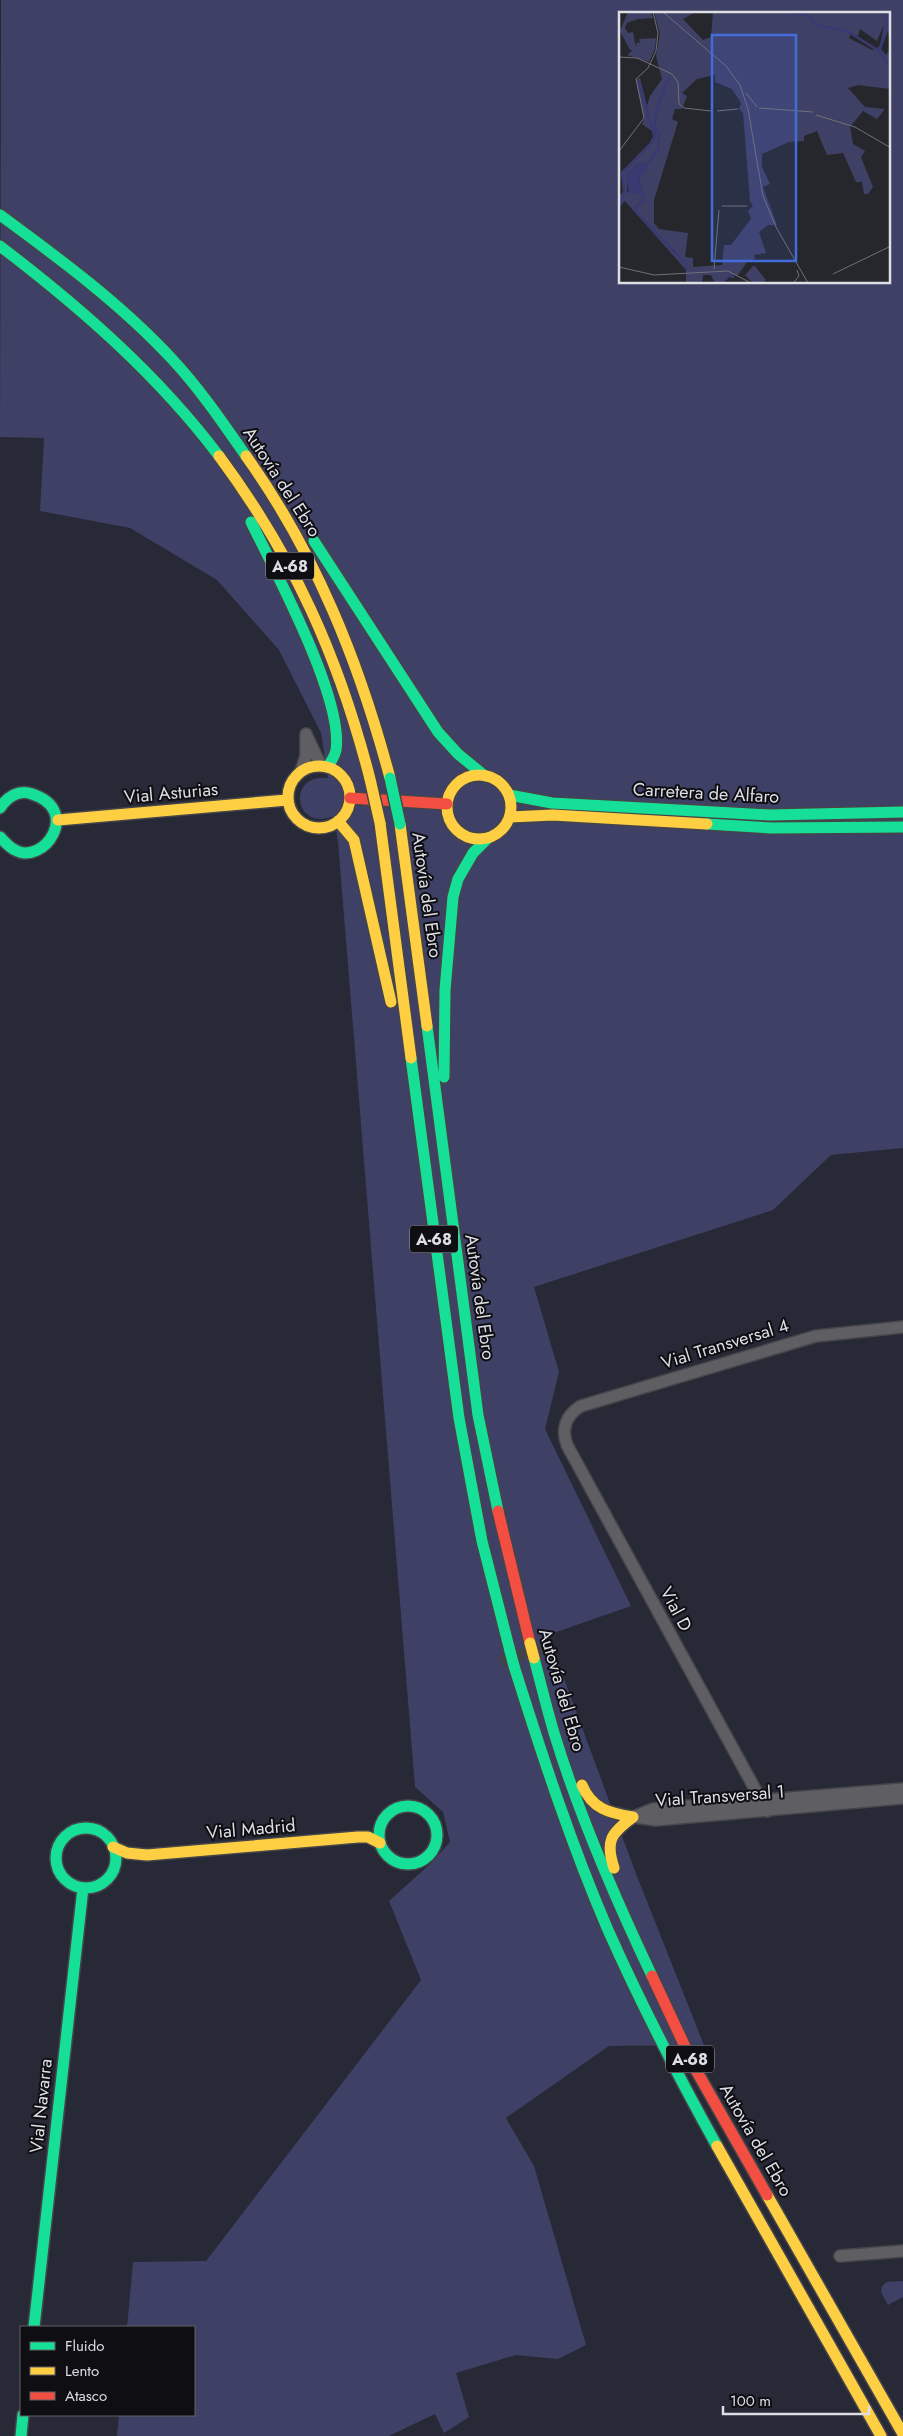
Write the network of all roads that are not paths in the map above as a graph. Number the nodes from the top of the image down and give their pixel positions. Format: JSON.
{"nodes":[{"id":1,"x":0,"y":215,"type":"edge"},
{"id":2,"x":0,"y":246,"type":"edge"},
{"id":3,"x":157,"y":381,"type":"junction"},
{"id":4,"x":193,"y":384,"type":"junction"},
{"id":5,"x":298,"y":516,"type":"dead end"},
{"id":6,"x":309,"y":533,"type":"dead end"},
{"id":7,"x":324,"y":766,"type":"junction"},
{"id":8,"x":301,"y":771,"type":"junction"},
{"id":9,"x":485,"y":776,"type":"junction"},
{"id":10,"x":509,"y":795,"type":"junction"},
{"id":11,"x":350,"y":798,"type":"junction"},
{"id":12,"x":288,"y":800,"type":"junction"},
{"id":13,"x":447,"y":804,"type":"junction"},
{"id":14,"x":0,"y":808,"type":"edge"},
{"id":15,"x":903,"y":812,"type":"edge"},
{"id":16,"x":510,"y":817,"type":"junction"},
{"id":17,"x":58,"y":820,"type":"junction"},
{"id":18,"x":338,"y":821,"type":"junction"},
{"id":19,"x":903,"y":827,"type":"edge"},
{"id":20,"x":0,"y":837,"type":"edge"},
{"id":21,"x":488,"y":838,"type":"junction"},
{"id":22,"x":446,"y":1176,"type":"junction"},
{"id":23,"x":427,"y":1188,"type":"junction"},
{"id":24,"x":903,"y":1327,"type":"edge"},
{"id":25,"x":566,"y":1422,"type":"joint"},
{"id":26,"x":534,"y":1658,"type":"junction"},
{"id":27,"x":903,"y":1789,"type":"edge"},
{"id":28,"x":903,"y":1798,"type":"edge"},
{"id":29,"x":760,"y":1800,"type":"junction"},
{"id":30,"x":767,"y":1811,"type":"junction"},
{"id":31,"x":633,"y":1817,"type":"junction"},
{"id":32,"x":380,"y":1824,"type":"junction"},
{"id":33,"x":358,"y":1837,"type":"junction"},
{"id":34,"x":380,"y":1843,"type":"junction"},
{"id":35,"x":113,"y":1847,"type":"junction"},
{"id":36,"x":147,"y":1855,"type":"junction"},
{"id":37,"x":112,"y":1872,"type":"junction"},
{"id":38,"x":83,"y":1888,"type":"junction"},
{"id":39,"x":651,"y":2021,"type":"junction"},
{"id":40,"x":683,"y":2043,"type":"junction"},
{"id":41,"x":903,"y":2251,"type":"edge"},
{"id":42,"x":840,"y":2256,"type":"dead end"},
{"id":43,"x":34,"y":2326,"type":"edge"},
{"id":44,"x":23,"y":2416,"type":"edge"},
{"id":45,"x":903,"y":2434,"type":"edge"},
{"id":46,"x":21,"y":2436,"type":"edge"},
{"id":47,"x":869,"y":2436,"type":"edge"},
{"id":48,"x":881,"y":2436,"type":"edge"}],
"edges":[{"from":1,"to":4,"type":"main road","name":"Autovía del Ebro","number":"A-68"},
{"from":2,"to":3,"type":"main road","name":"Autovía del Ebro","number":"A-68"},
{"from":3,"to":7,"type":"main road"},
{"from":3,"to":23,"type":"main road","name":"Autovía del Ebro","number":"A-68","bridge":true},
{"from":4,"to":5,"type":"main road"},
{"from":4,"to":22,"type":"main road","name":"Autovía del Ebro","number":"A-68","bridge":true},
{"from":6,"to":9,"type":"main road"},
{"from":7,"to":8,"type":"main road"},
{"from":7,"to":8,"type":"street"},
{"from":7,"to":11,"type":"main road"},
{"from":8,"to":12,"type":"main road"},
{"from":9,"to":10,"type":"main road"},
{"from":9,"to":13,"type":"main road"},
{"from":10,"to":15,"type":"main road","name":"Carretera de Alfaro"},
{"from":10,"to":16,"type":"main road"},
{"from":11,"to":13,"type":"main road"},
{"from":11,"to":18,"type":"main road"},
{"from":12,"to":17,"type":"main road","name":"Vial Asturias"},
{"from":12,"to":18,"type":"main road"},
{"from":13,"to":21,"type":"main road"},
{"from":14,"to":17,"type":"main road"},
{"from":16,"to":19,"type":"main road","name":"Carretera de Alfaro"},
{"from":16,"to":21,"type":"main road"},
{"from":17,"to":20,"type":"main road"},
{"from":18,"to":23,"type":"main road"},
{"from":21,"to":22,"type":"main road"},
{"from":22,"to":26,"type":"main road","name":"Autovía del Ebro","number":"A-68","bridge":true},
{"from":23,"to":39,"type":"main road","name":"Autovía del Ebro","number":"A-68","bridge":true},
{"from":24,"to":25,"type":"street","name":"Vial Transversal 4"},
{"from":25,"to":29,"type":"street","name":"Vial D"},
{"from":26,"to":31,"type":"main road"},
{"from":26,"to":40,"type":"main road","name":"Autovía del Ebro","number":"A-68"},
{"from":27,"to":29,"type":"street","name":"Vial Transversal 1"},
{"from":28,"to":30,"type":"street","name":"Vial Transversal 1"},
{"from":29,"to":30,"type":"street","name":"Vial D"},
{"from":29,"to":31,"type":"street","name":"Vial Transversal 1"},
{"from":30,"to":31,"type":"street","name":"Vial Transversal 1"},
{"from":31,"to":40,"type":"main road"},
{"from":32,"to":33,"type":"main road","name":"Vial Madrid"},
{"from":32,"to":34,"type":"main road"},
{"from":32,"to":34,"type":"main road"},
{"from":33,"to":34,"type":"main road","name":"Vial Madrid"},
{"from":33,"to":36,"type":"main road","name":"Vial Madrid"},
{"from":35,"to":36,"type":"main road","name":"Vial Madrid"},
{"from":35,"to":37,"type":"main road"},
{"from":35,"to":38,"type":"main road"},
{"from":36,"to":37,"type":"main road","name":"Vial Madrid"},
{"from":37,"to":38,"type":"main road"},
{"from":38,"to":43,"type":"main road","name":"Vial Navarra"},
{"from":39,"to":47,"type":"main road"},
{"from":39,"to":48,"type":"main road","name":"Autovía del Ebro","number":"A-68"},
{"from":40,"to":45,"type":"main road","name":"Autovía del Ebro","number":"A-68"},
{"from":41,"to":42,"type":"street"},
{"from":44,"to":46,"type":"main road"}]}
